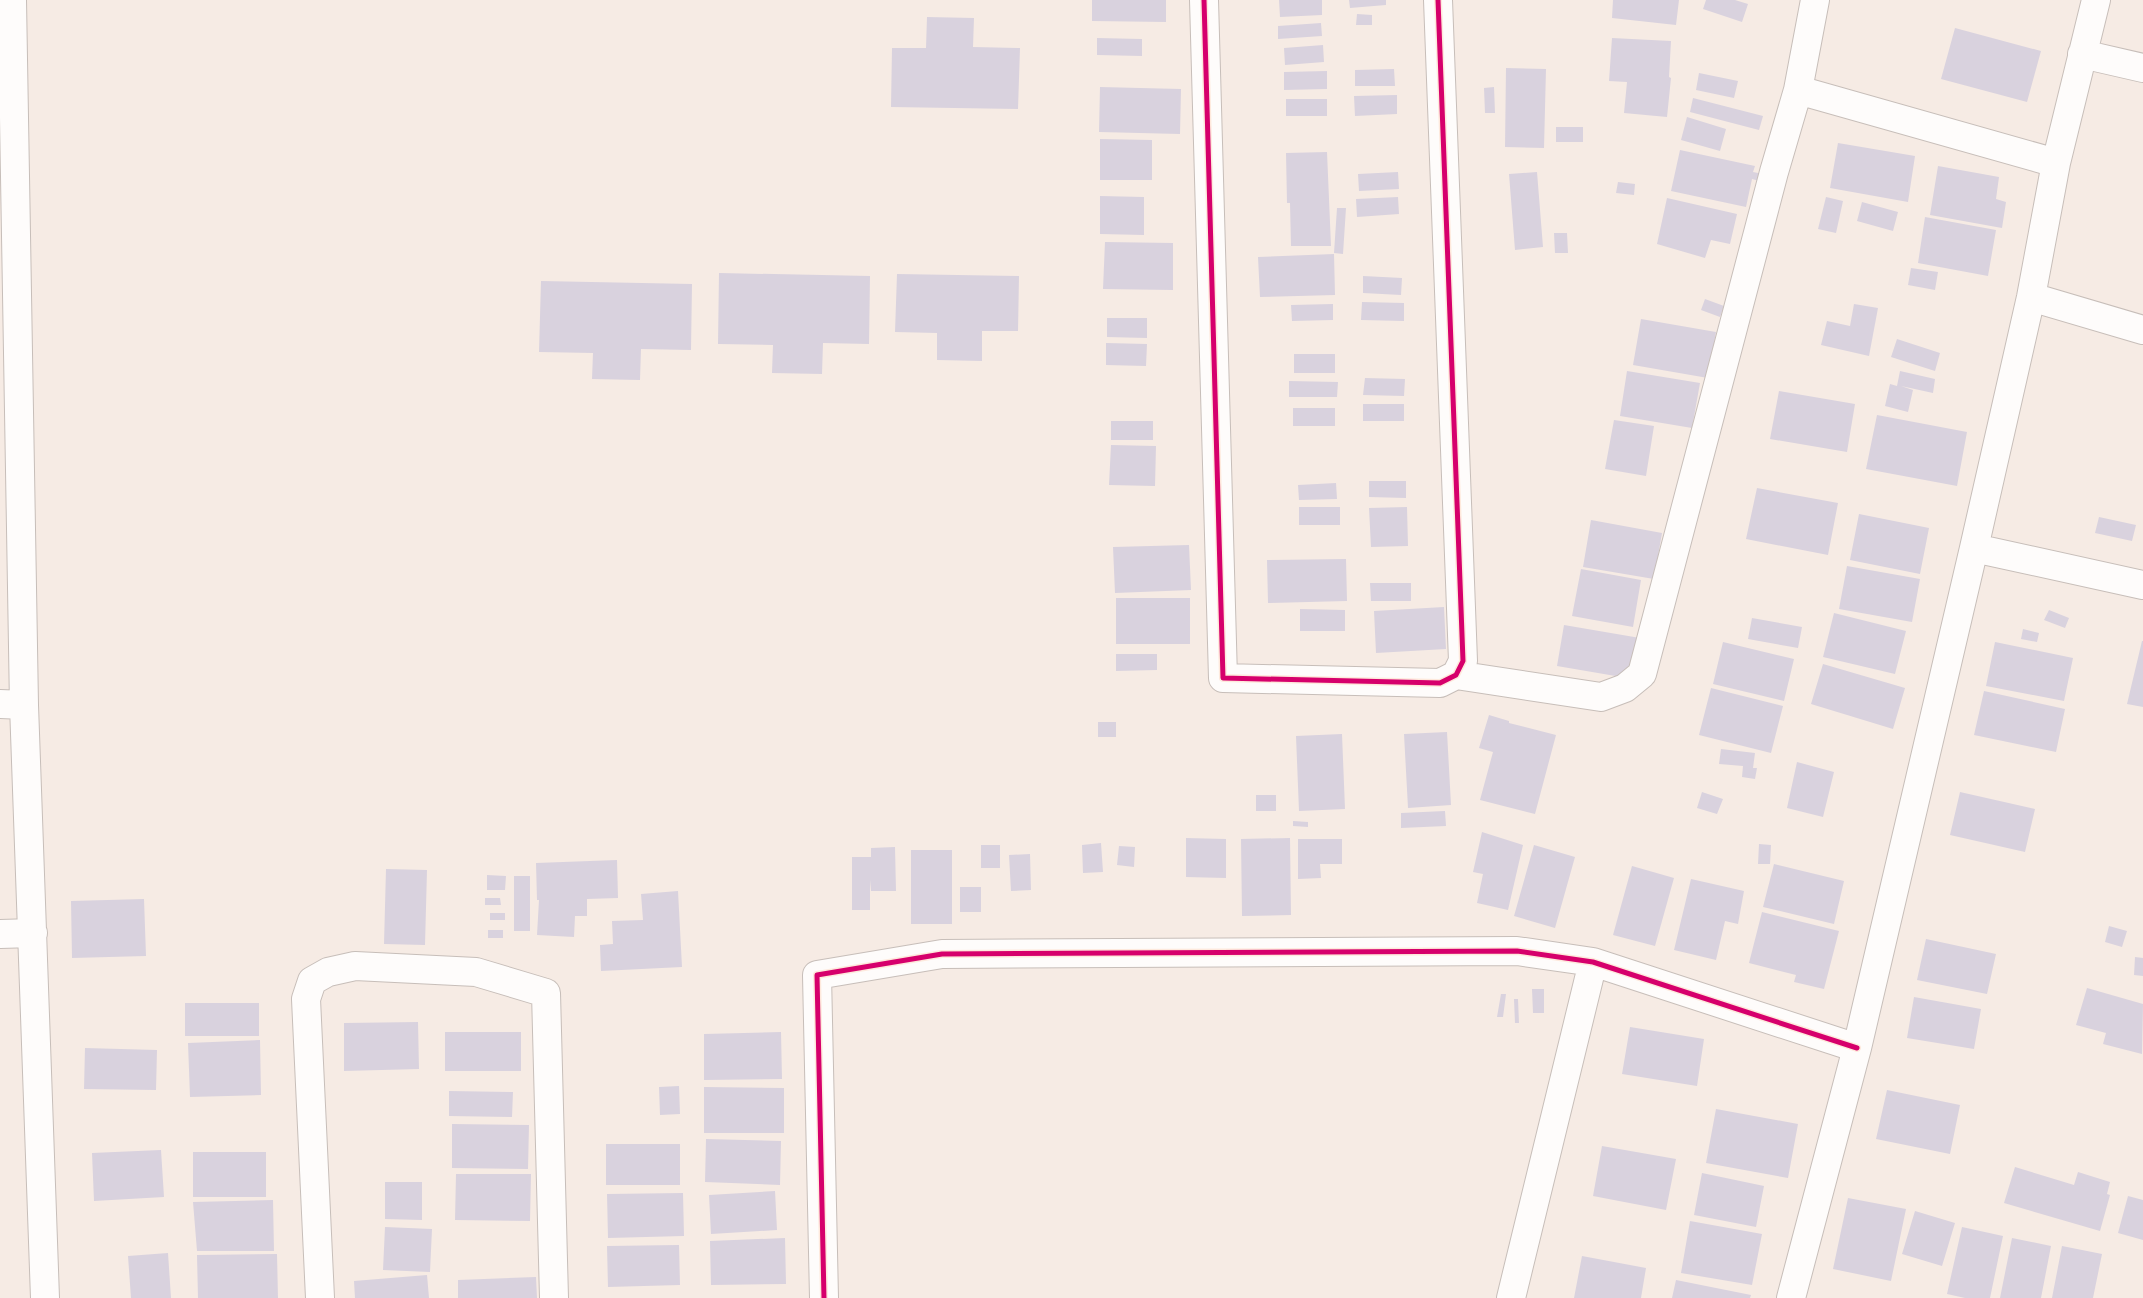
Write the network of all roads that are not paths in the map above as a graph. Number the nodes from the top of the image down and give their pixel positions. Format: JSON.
{"nodes":[{"id":1,"x":12,"y":0,"type":"edge"},
{"id":2,"x":1204,"y":0,"type":"edge"},
{"id":3,"x":1438,"y":0,"type":"edge"},
{"id":4,"x":1815,"y":0,"type":"edge"},
{"id":5,"x":2096,"y":0,"type":"edge"},
{"id":6,"x":2082,"y":54,"type":"junction"},
{"id":7,"x":2143,"y":68,"type":"edge"},
{"id":8,"x":1798,"y":90,"type":"junction"},
{"id":9,"x":2056,"y":163,"type":"junction"},
{"id":10,"x":2031,"y":297,"type":"junction"},
{"id":11,"x":2143,"y":330,"type":"edge"},
{"id":12,"x":1974,"y":548,"type":"junction"},
{"id":13,"x":2143,"y":585,"type":"edge"},
{"id":14,"x":1456,"y":675,"type":"junction"},
{"id":15,"x":12,"y":704,"type":"edge"},
{"id":16,"x":33,"y":933,"type":"junction"},
{"id":17,"x":0,"y":934,"type":"edge"},
{"id":18,"x":1593,"y":962,"type":"junction"},
{"id":19,"x":1858,"y":1048,"type":"junction"},
{"id":20,"x":45,"y":1298,"type":"edge"},
{"id":21,"x":320,"y":1298,"type":"edge"},
{"id":22,"x":554,"y":1298,"type":"edge"},
{"id":23,"x":824,"y":1298,"type":"edge"},
{"id":24,"x":1511,"y":1298,"type":"edge"},
{"id":25,"x":1791,"y":1298,"type":"edge"}],
"edges":[{"from":1,"to":15,"type":"street"},
{"from":2,"to":14,"type":"street"},
{"from":3,"to":14,"type":"street"},
{"from":4,"to":8,"type":"street"},
{"from":5,"to":6,"type":"street"},
{"from":6,"to":7,"type":"street"},
{"from":6,"to":9,"type":"street"},
{"from":8,"to":9,"type":"street"},
{"from":8,"to":14,"type":"street"},
{"from":9,"to":10,"type":"street"},
{"from":10,"to":11,"type":"street"},
{"from":10,"to":12,"type":"street"},
{"from":12,"to":13,"type":"street"},
{"from":12,"to":19,"type":"street"},
{"from":15,"to":16,"type":"street"},
{"from":16,"to":17,"type":"street"},
{"from":16,"to":20,"type":"street"},
{"from":18,"to":19,"type":"street"},
{"from":18,"to":23,"type":"street"},
{"from":18,"to":24,"type":"street"},
{"from":19,"to":25,"type":"street"},
{"from":21,"to":22,"type":"street"}]}
